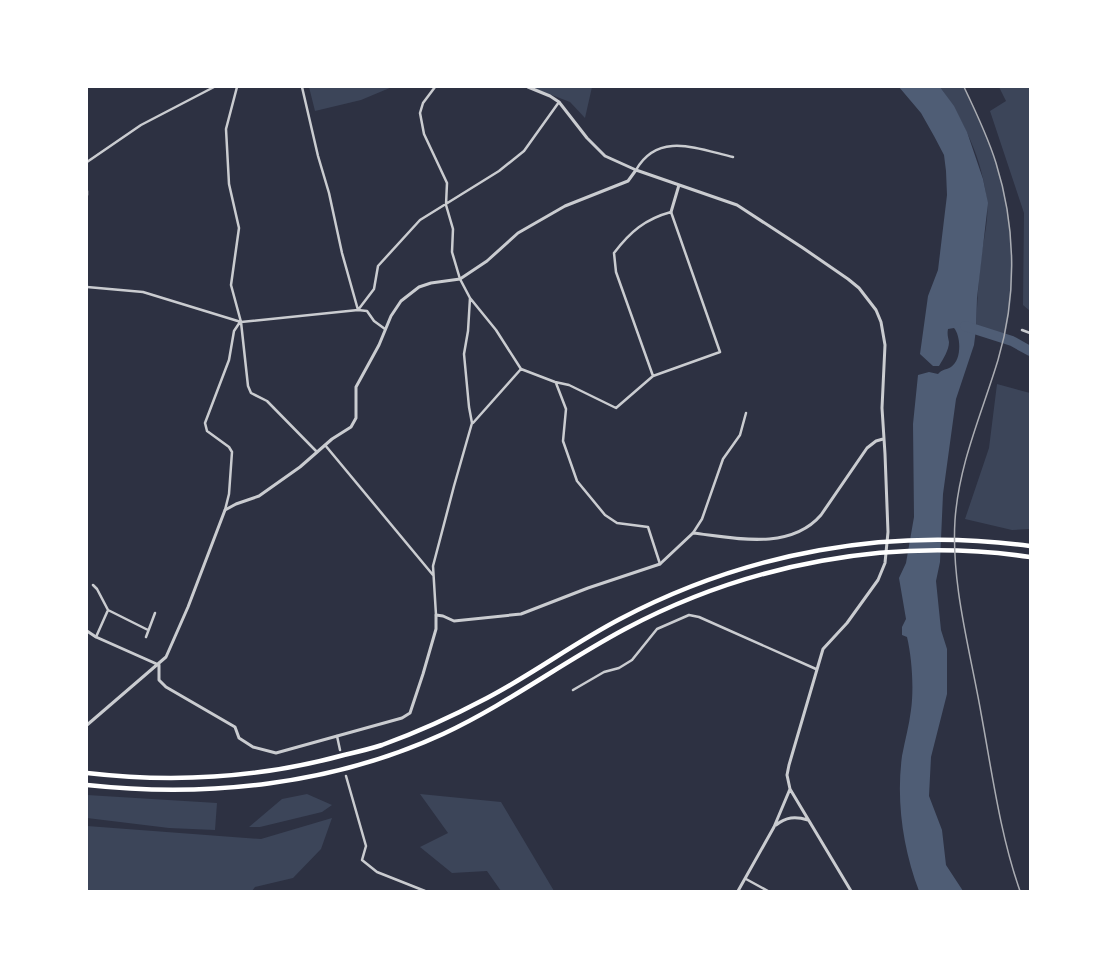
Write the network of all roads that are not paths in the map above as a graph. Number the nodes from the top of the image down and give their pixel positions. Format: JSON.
{"nodes":[{"id":1,"x":214,"y":87,"type":"edge"},
{"id":2,"x":237,"y":87,"type":"edge"},
{"id":3,"x":302,"y":87,"type":"edge"},
{"id":4,"x":435,"y":87,"type":"edge"},
{"id":5,"x":528,"y":87,"type":"edge"},
{"id":6,"x":559,"y":102,"type":"junction"},
{"id":7,"x":733,"y":157,"type":"dead end"},
{"id":8,"x":87,"y":162,"type":"edge"},
{"id":9,"x":636,"y":170,"type":"junction"},
{"id":10,"x":679,"y":185,"type":"junction"},
{"id":11,"x":87,"y":191,"type":"edge"},
{"id":12,"x":87,"y":194,"type":"edge"},
{"id":13,"x":446,"y":205,"type":"junction"},
{"id":14,"x":671,"y":212,"type":"junction"},
{"id":15,"x":460,"y":279,"type":"junction"},
{"id":16,"x":87,"y":287,"type":"edge"},
{"id":17,"x":470,"y":298,"type":"junction"},
{"id":18,"x":358,"y":310,"type":"junction"},
{"id":19,"x":241,"y":322,"type":"junction"},
{"id":20,"x":385,"y":329,"type":"junction"},
{"id":21,"x":1022,"y":330,"type":"dead end"},
{"id":22,"x":1030,"y":333,"type":"edge"},
{"id":23,"x":521,"y":369,"type":"junction"},
{"id":24,"x":653,"y":376,"type":"junction"},
{"id":25,"x":555,"y":382,"type":"junction"},
{"id":26,"x":746,"y":414,"type":"dead end"},
{"id":27,"x":472,"y":424,"type":"junction"},
{"id":28,"x":884,"y":439,"type":"junction"},
{"id":29,"x":325,"y":445,"type":"junction"},
{"id":30,"x":317,"y":452,"type":"junction"},
{"id":31,"x":225,"y":510,"type":"junction"},
{"id":32,"x":693,"y":533,"type":"junction"},
{"id":33,"x":1030,"y":546,"type":"edge"},
{"id":34,"x":1030,"y":557,"type":"edge"},
{"id":35,"x":660,"y":564,"type":"junction"},
{"id":36,"x":434,"y":576,"type":"junction"},
{"id":37,"x":93,"y":585,"type":"dead end"},
{"id":38,"x":108,"y":610,"type":"junction"},
{"id":39,"x":155,"y":613,"type":"dead end"},
{"id":40,"x":436,"y":615,"type":"junction"},
{"id":41,"x":87,"y":630,"type":"edge"},
{"id":42,"x":148,"y":630,"type":"junction"},
{"id":43,"x":96,"y":637,"type":"junction"},
{"id":44,"x":146,"y":637,"type":"dead end"},
{"id":45,"x":159,"y":665,"type":"junction"},
{"id":46,"x":816,"y":669,"type":"junction"},
{"id":47,"x":573,"y":690,"type":"dead end"},
{"id":48,"x":87,"y":725,"type":"edge"},
{"id":49,"x":336,"y":736,"type":"junction"},
{"id":50,"x":340,"y":750,"type":"dead end"},
{"id":51,"x":87,"y":774,"type":"edge"},
{"id":52,"x":346,"y":776,"type":"dead end"},
{"id":53,"x":87,"y":785,"type":"edge"},
{"id":54,"x":790,"y":789,"type":"junction"},
{"id":55,"x":808,"y":820,"type":"junction"},
{"id":56,"x":774,"y":827,"type":"junction"},
{"id":57,"x":746,"y":879,"type":"junction"},
{"id":58,"x":425,"y":891,"type":"edge"},
{"id":59,"x":738,"y":891,"type":"edge"},
{"id":60,"x":768,"y":891,"type":"edge"},
{"id":61,"x":851,"y":891,"type":"edge"}],
"edges":[{"from":1,"to":8,"type":"street"},
{"from":2,"to":19,"type":"street"},
{"from":3,"to":18,"type":"street"},
{"from":4,"to":13,"type":"street"},
{"from":5,"to":6,"type":"street"},
{"from":6,"to":9,"type":"street"},
{"from":6,"to":13,"type":"street"},
{"from":7,"to":9,"type":"street"},
{"from":9,"to":10,"type":"street"},
{"from":9,"to":15,"type":"street"},
{"from":10,"to":14,"type":"street"},
{"from":10,"to":28,"type":"street"},
{"from":11,"to":12,"type":"street"},
{"from":13,"to":15,"type":"street"},
{"from":13,"to":18,"type":"street"},
{"from":14,"to":24,"type":"street"},
{"from":14,"to":24,"type":"street"},
{"from":15,"to":17,"type":"street"},
{"from":15,"to":20,"type":"street"},
{"from":16,"to":19,"type":"street"},
{"from":17,"to":23,"type":"street"},
{"from":17,"to":27,"type":"street"},
{"from":18,"to":19,"type":"street"},
{"from":18,"to":20,"type":"street"},
{"from":19,"to":30,"type":"street"},
{"from":19,"to":31,"type":"street"},
{"from":20,"to":29,"type":"street"},
{"from":21,"to":22,"type":"street"},
{"from":23,"to":25,"type":"street"},
{"from":23,"to":27,"type":"street"},
{"from":24,"to":25,"type":"street"},
{"from":25,"to":35,"type":"street"},
{"from":26,"to":32,"type":"street"},
{"from":27,"to":36,"type":"street"},
{"from":28,"to":32,"type":"street"},
{"from":28,"to":46,"type":"street"},
{"from":29,"to":30,"type":"street"},
{"from":29,"to":36,"type":"street"},
{"from":30,"to":31,"type":"street"},
{"from":31,"to":45,"type":"street"},
{"from":32,"to":35,"type":"street"},
{"from":33,"to":51,"type":"highway"},
{"from":34,"to":53,"type":"highway"},
{"from":35,"to":40,"type":"street"},
{"from":36,"to":40,"type":"street"},
{"from":37,"to":38,"type":"street"},
{"from":38,"to":42,"type":"street"},
{"from":38,"to":43,"type":"street"},
{"from":39,"to":42,"type":"street"},
{"from":40,"to":49,"type":"street"},
{"from":41,"to":43,"type":"street"},
{"from":42,"to":44,"type":"street"},
{"from":43,"to":45,"type":"street"},
{"from":45,"to":48,"type":"street"},
{"from":45,"to":49,"type":"street"},
{"from":46,"to":47,"type":"street"},
{"from":46,"to":54,"type":"street"},
{"from":49,"to":50,"type":"street"},
{"from":52,"to":58,"type":"street"},
{"from":54,"to":55,"type":"street"},
{"from":54,"to":56,"type":"street"},
{"from":55,"to":56,"type":"street"},
{"from":55,"to":61,"type":"street"},
{"from":56,"to":57,"type":"street"},
{"from":57,"to":59,"type":"street"},
{"from":57,"to":60,"type":"street"}]}
